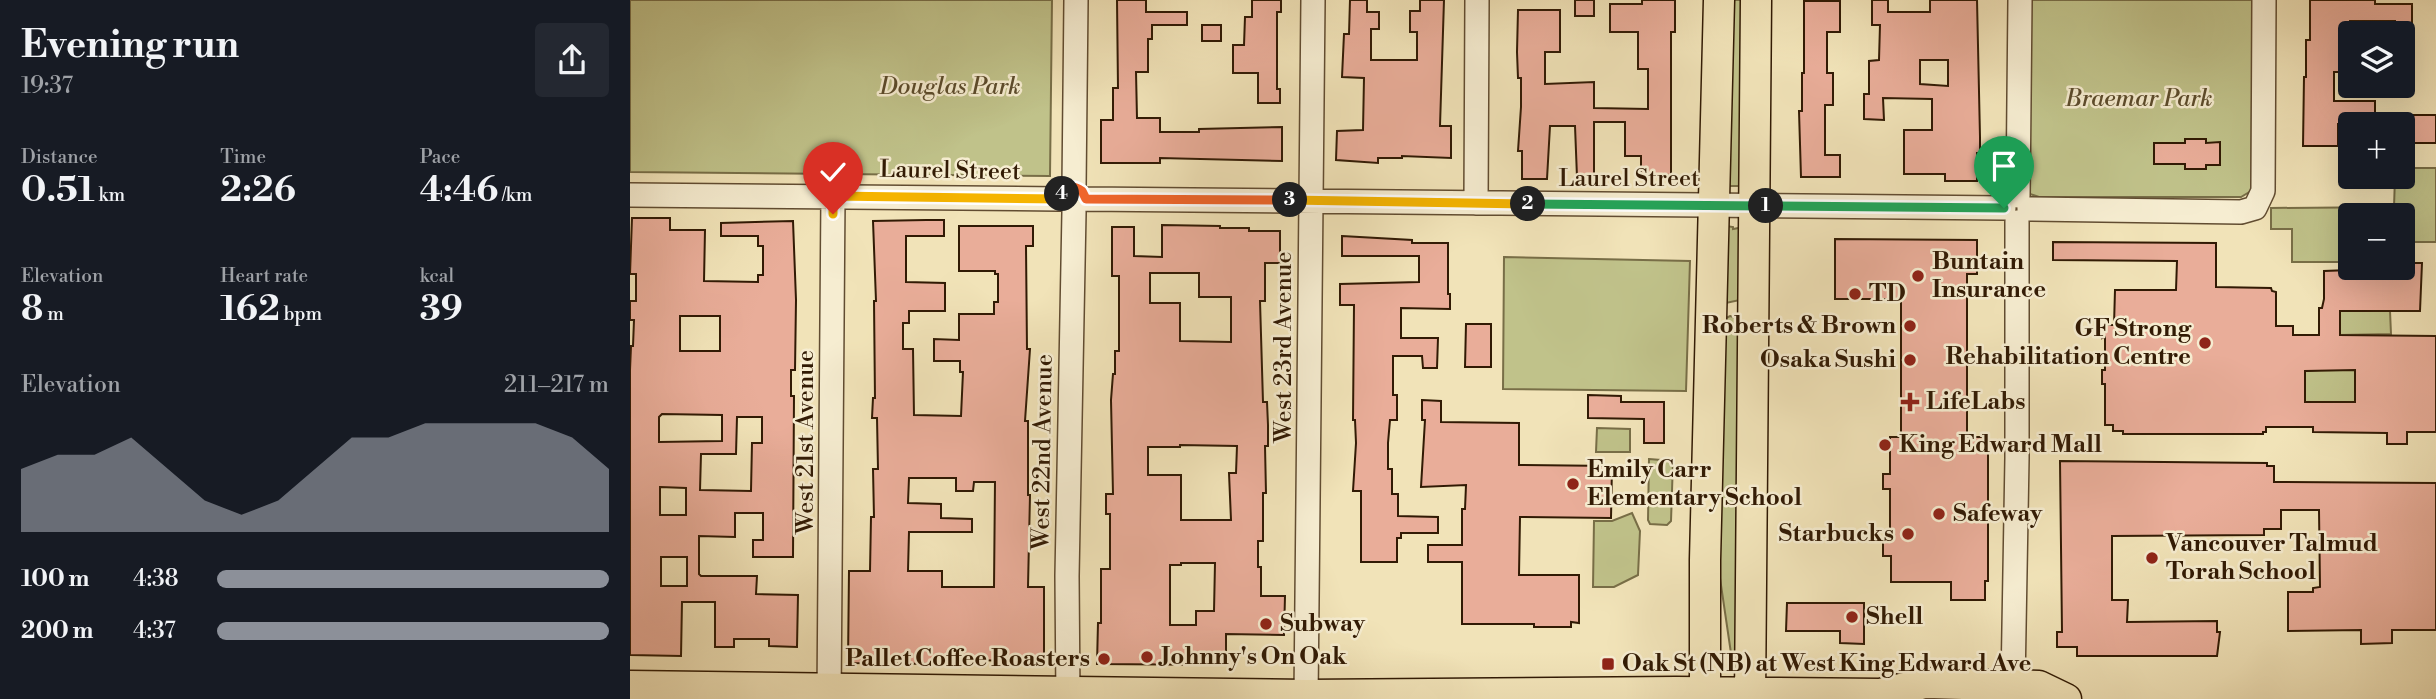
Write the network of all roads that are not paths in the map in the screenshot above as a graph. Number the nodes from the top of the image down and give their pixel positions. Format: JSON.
{"nodes":[{"id":1,"x":1076,"y":0,"type":"edge"},
{"id":2,"x":1313,"y":0,"type":"edge"},
{"id":3,"x":1477,"y":0,"type":"edge"},
{"id":4,"x":1718,"y":0,"type":"edge"},
{"id":5,"x":1756,"y":0,"type":"edge"},
{"id":6,"x":2020,"y":0,"type":"edge"},
{"id":7,"x":2264,"y":0,"type":"edge"},
{"id":8,"x":630,"y":195,"type":"edge"},
{"id":9,"x":833,"y":196,"type":"junction"},
{"id":10,"x":1073,"y":199,"type":"junction"},
{"id":11,"x":1311,"y":200,"type":"junction"},
{"id":12,"x":1476,"y":203,"type":"junction"},
{"id":13,"x":1714,"y":205,"type":"junction"},
{"id":14,"x":1754,"y":206,"type":"junction"},
{"id":15,"x":2017,"y":209,"type":"junction"},
{"id":16,"x":1753,"y":308,"type":"junction"},
{"id":17,"x":1710,"y":314,"type":"junction"},
{"id":18,"x":2013,"y":684,"type":"junction"},
{"id":19,"x":630,"y":686,"type":"edge"},
{"id":20,"x":829,"y":693,"type":"edge"},
{"id":21,"x":1068,"y":696,"type":"edge"},
{"id":22,"x":1705,"y":696,"type":"edge"},
{"id":23,"x":1751,"y":696,"type":"edge"},
{"id":24,"x":1888,"y":696,"type":"edge"},
{"id":25,"x":1306,"y":697,"type":"edge"},
{"id":26,"x":2066,"y":699,"type":"edge"}],
"edges":[{"from":1,"to":10,"type":"street","name":"West 22nd Avenue"},
{"from":2,"to":11,"type":"street","name":"West 23rd Avenue"},
{"from":3,"to":12,"type":"street"},
{"from":4,"to":13,"type":"main road"},
{"from":5,"to":14,"type":"main road"},
{"from":6,"to":15,"type":"street"},
{"from":7,"to":15,"type":"street","name":"Laurel Street"},
{"from":8,"to":9,"type":"street","name":"Laurel Street"},
{"from":9,"to":10,"type":"street","name":"Laurel Street"},
{"from":9,"to":20,"type":"street","name":"West 21st Avenue"},
{"from":10,"to":11,"type":"street","name":"Laurel Street"},
{"from":10,"to":21,"type":"street","name":"West 22nd Avenue"},
{"from":11,"to":12,"type":"street","name":"Laurel Street"},
{"from":11,"to":25,"type":"street","name":"West 23rd Avenue"},
{"from":12,"to":13,"type":"street","name":"Laurel Street"},
{"from":13,"to":14,"type":"street","name":"Laurel Street"},
{"from":13,"to":17,"type":"main road"},
{"from":14,"to":15,"type":"street","name":"Laurel Street"},
{"from":14,"to":16,"type":"main road"},
{"from":15,"to":18,"type":"street"},
{"from":16,"to":17,"type":"main road"},
{"from":16,"to":23,"type":"main road"},
{"from":17,"to":22,"type":"main road"},
{"from":18,"to":24,"type":"main road"},
{"from":18,"to":26,"type":"main road"},
{"from":19,"to":20,"type":"main road"},
{"from":20,"to":21,"type":"main road"},
{"from":21,"to":25,"type":"main road"},
{"from":22,"to":23,"type":"main road"},
{"from":22,"to":25,"type":"main road"},
{"from":23,"to":24,"type":"main road"}]}
